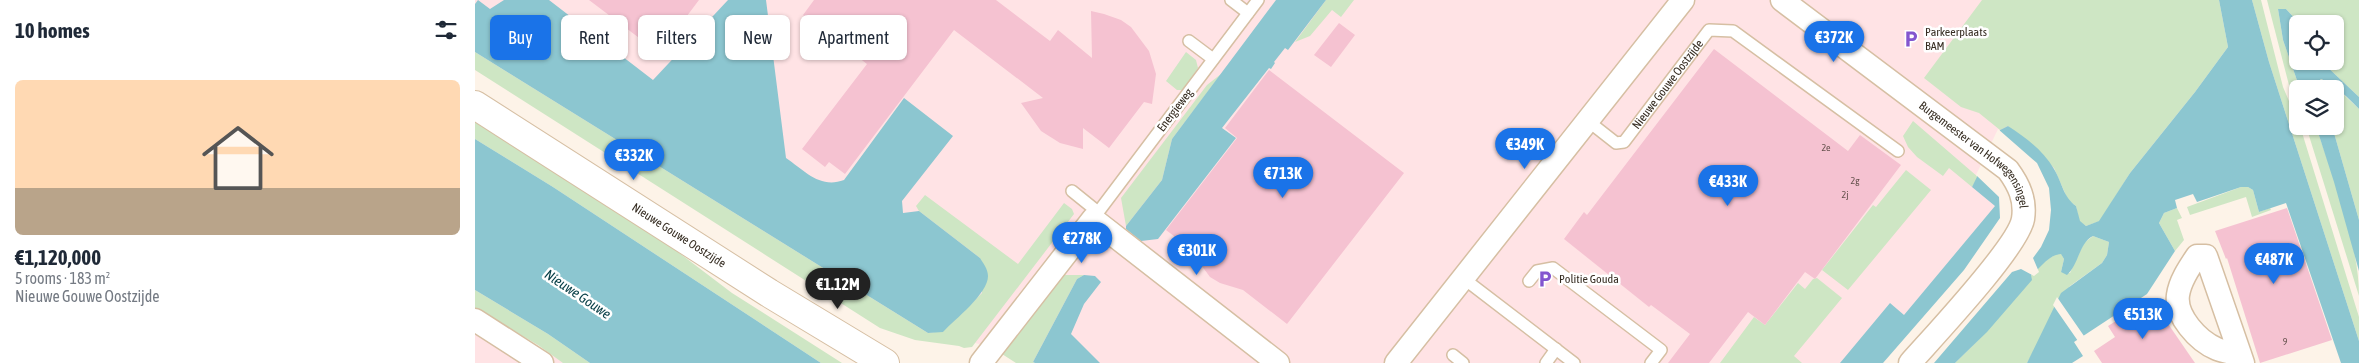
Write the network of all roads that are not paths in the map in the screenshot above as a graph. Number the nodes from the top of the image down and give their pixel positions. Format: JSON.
{"nodes":[{"id":1,"x":1231,"y":0,"type":"edge"},
{"id":2,"x":1258,"y":0,"type":"edge"},
{"id":3,"x":1683,"y":0,"type":"edge"},
{"id":4,"x":1781,"y":0,"type":"edge"},
{"id":5,"x":1248,"y":13,"type":"junction"},
{"id":6,"x":1189,"y":41,"type":"dead end"},
{"id":7,"x":1213,"y":59,"type":"junction"},
{"id":8,"x":475,"y":105,"type":"edge"},
{"id":9,"x":1588,"y":121,"type":"junction"},
{"id":10,"x":1897,"y":151,"type":"dead end"},
{"id":11,"x":1072,"y":191,"type":"dead end"},
{"id":12,"x":1096,"y":216,"type":"junction"},
{"id":13,"x":1463,"y":278,"type":"junction"},
{"id":14,"x":1529,"y":281,"type":"dead end"},
{"id":15,"x":475,"y":320,"type":"edge"},
{"id":16,"x":1556,"y":349,"type":"junction"},
{"id":17,"x":1453,"y":355,"type":"dead end"},
{"id":18,"x":542,"y":363,"type":"edge"},
{"id":19,"x":885,"y":363,"type":"edge"},
{"id":20,"x":981,"y":363,"type":"edge"},
{"id":21,"x":1278,"y":363,"type":"edge"},
{"id":22,"x":1397,"y":363,"type":"edge"},
{"id":23,"x":1463,"y":363,"type":"edge"},
{"id":24,"x":1546,"y":363,"type":"edge"},
{"id":25,"x":1575,"y":363,"type":"edge"},
{"id":26,"x":1651,"y":363,"type":"edge"},
{"id":27,"x":1910,"y":363,"type":"edge"}],
"edges":[{"from":1,"to":5,"type":"lane"},
{"from":2,"to":5,"type":"lane","name":"Energieweg"},
{"from":3,"to":9,"type":"street"},
{"from":4,"to":27,"type":"street","name":"Burgemeester van Hofwegensingel"},
{"from":5,"to":7,"type":"lane","name":"Energieweg"},
{"from":6,"to":7,"type":"lane"},
{"from":7,"to":12,"type":"lane","name":"Energieweg"},
{"from":8,"to":19,"type":"main road","name":"Nieuwe Gouwe Oostzijde"},
{"from":9,"to":10,"type":"lane","name":"Nieuwe Gouwe Oostzijde"},
{"from":9,"to":13,"type":"street"},
{"from":11,"to":12,"type":"lane"},
{"from":12,"to":20,"type":"street"},
{"from":12,"to":21,"type":"street"},
{"from":13,"to":16,"type":"lane"},
{"from":13,"to":22,"type":"street"},
{"from":14,"to":26,"type":"lane"},
{"from":15,"to":18,"type":"street"},
{"from":16,"to":24,"type":"lane"},
{"from":16,"to":25,"type":"lane"},
{"from":17,"to":23,"type":"lane"}]}
